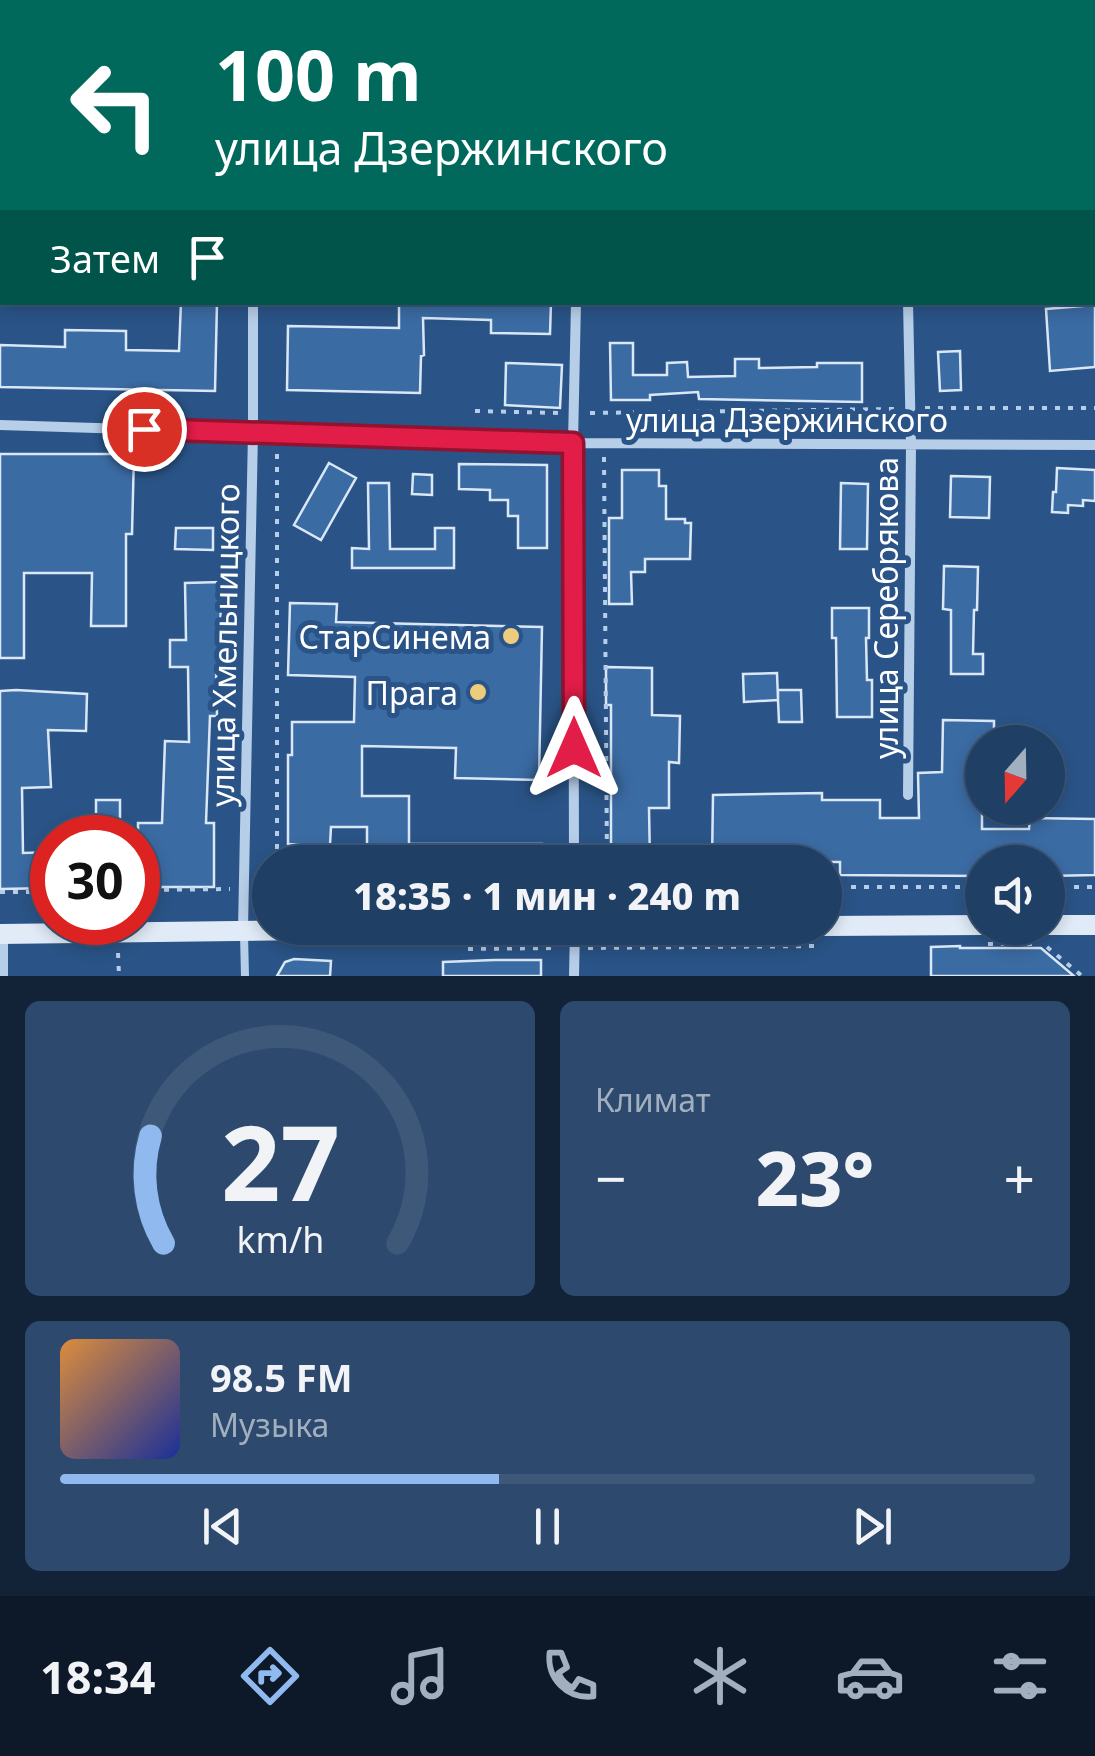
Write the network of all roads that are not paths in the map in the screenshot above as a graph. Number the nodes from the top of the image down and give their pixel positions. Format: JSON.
{"nodes":[{"id":1,"x":253,"y":305,"type":"edge"},
{"id":2,"x":576,"y":305,"type":"edge"},
{"id":3,"x":908,"y":305,"type":"edge"},
{"id":4,"x":0,"y":425,"type":"edge"},
{"id":5,"x":253,"y":432,"type":"junction"},
{"id":6,"x":573,"y":443,"type":"junction"},
{"id":7,"x":911,"y":444,"type":"junction"},
{"id":8,"x":1095,"y":446,"type":"edge"},
{"id":9,"x":908,"y":794,"type":"dead end"},
{"id":10,"x":574,"y":845,"type":"edge"},
{"id":11,"x":1095,"y":924,"type":"edge"},
{"id":12,"x":1065,"y":925,"type":"edge"},
{"id":13,"x":244,"y":930,"type":"junction"},
{"id":14,"x":252,"y":930,"type":"edge"},
{"id":15,"x":2,"y":934,"type":"edge"},
{"id":16,"x":965,"y":935,"type":"edge"},
{"id":17,"x":842,"y":936,"type":"edge"},
{"id":18,"x":574,"y":945,"type":"edge"},
{"id":19,"x":4,"y":976,"type":"edge"},
{"id":20,"x":245,"y":976,"type":"edge"},
{"id":21,"x":574,"y":976,"type":"edge"}],
"edges":[{"from":1,"to":5,"type":"street","name":"улица Хмельницкого"},
{"from":2,"to":6,"type":"street"},
{"from":3,"to":7,"type":"street","name":"улица Серебрякова"},
{"from":4,"to":5,"type":"street","name":"улица Дзержинского"},
{"from":5,"to":6,"type":"street","name":"улица Дзержинского"},
{"from":5,"to":13,"type":"street","name":"улица Хмельницкого"},
{"from":6,"to":7,"type":"street","name":"улица Дзержинского"},
{"from":6,"to":10,"type":"street"},
{"from":7,"to":8,"type":"street","name":"улица Дзержинского"},
{"from":7,"to":9,"type":"street","name":"улица Серебрякова"},
{"from":11,"to":12,"type":"main road"},
{"from":13,"to":14,"type":"main road"},
{"from":13,"to":15,"type":"main road"},
{"from":13,"to":20,"type":"lane"},
{"from":15,"to":19,"type":"lane"},
{"from":16,"to":17,"type":"main road"},
{"from":18,"to":21,"type":"street"}]}
